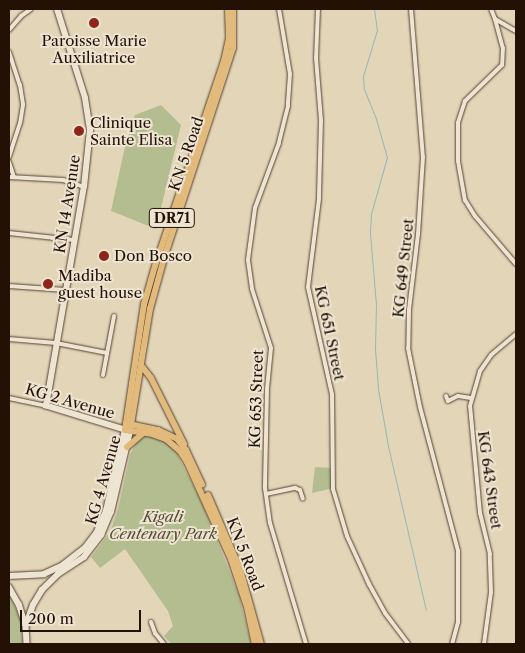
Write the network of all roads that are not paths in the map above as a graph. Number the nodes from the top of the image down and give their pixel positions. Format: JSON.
{"nodes":[{"id":1,"x":31,"y":9,"type":"edge"},
{"id":2,"x":57,"y":9,"type":"edge"},
{"id":3,"x":228,"y":9,"type":"edge"},
{"id":4,"x":233,"y":9,"type":"edge"},
{"id":5,"x":279,"y":9,"type":"edge"},
{"id":6,"x":318,"y":9,"type":"edge"},
{"id":7,"x":410,"y":9,"type":"edge"},
{"id":8,"x":491,"y":9,"type":"edge"},
{"id":9,"x":495,"y":18,"type":"junction"},
{"id":10,"x":9,"y":30,"type":"edge"},
{"id":11,"x":516,"y":31,"type":"edge"},
{"id":12,"x":9,"y":52,"type":"edge"},
{"id":13,"x":9,"y":157,"type":"edge"},
{"id":14,"x":9,"y":162,"type":"edge"},
{"id":15,"x":11,"y":177,"type":"edge"},
{"id":16,"x":84,"y":187,"type":"junction"},
{"id":17,"x":9,"y":233,"type":"edge"},
{"id":18,"x":74,"y":240,"type":"junction"},
{"id":19,"x":516,"y":264,"type":"edge"},
{"id":20,"x":9,"y":286,"type":"edge"},
{"id":21,"x":66,"y":290,"type":"junction"},
{"id":22,"x":114,"y":316,"type":"dead end"},
{"id":23,"x":516,"y":334,"type":"edge"},
{"id":24,"x":9,"y":339,"type":"edge"},
{"id":25,"x":56,"y":343,"type":"junction"},
{"id":26,"x":107,"y":353,"type":"junction"},
{"id":27,"x":140,"y":364,"type":"junction"},
{"id":28,"x":103,"y":375,"type":"dead end"},
{"id":29,"x":446,"y":396,"type":"dead end"},
{"id":30,"x":9,"y":398,"type":"edge"},
{"id":31,"x":471,"y":398,"type":"junction"},
{"id":32,"x":46,"y":406,"type":"junction"},
{"id":33,"x":128,"y":427,"type":"junction"},
{"id":34,"x":143,"y":433,"type":"junction"},
{"id":35,"x":126,"y":447,"type":"junction"},
{"id":36,"x":186,"y":450,"type":"junction"},
{"id":37,"x":115,"y":480,"type":"junction"},
{"id":38,"x":266,"y":494,"type":"junction"},
{"id":39,"x":303,"y":499,"type":"dead end"},
{"id":40,"x":9,"y":576,"type":"edge"},
{"id":41,"x":9,"y":587,"type":"edge"},
{"id":42,"x":151,"y":622,"type":"dead end"},
{"id":43,"x":26,"y":625,"type":"junction"},
{"id":44,"x":26,"y":644,"type":"edge"},
{"id":45,"x":164,"y":644,"type":"edge"},
{"id":46,"x":255,"y":644,"type":"edge"},
{"id":47,"x":261,"y":644,"type":"edge"},
{"id":48,"x":306,"y":644,"type":"edge"},
{"id":49,"x":408,"y":644,"type":"edge"},
{"id":50,"x":452,"y":644,"type":"edge"},
{"id":51,"x":484,"y":644,"type":"edge"}],
"edges":[{"from":1,"to":10,"type":"street"},
{"from":2,"to":16,"type":"main road","name":"KN 14 Avenue"},
{"from":3,"to":33,"type":"main road","name":"KN 5 Road","number":"DR71"},
{"from":4,"to":27,"type":"main road","name":"KN 5 Road","number":"DR71"},
{"from":5,"to":38,"type":"street","name":"KG 653 Street"},
{"from":6,"to":49,"type":"street","name":"KG 651 Street"},
{"from":7,"to":50,"type":"street","name":"KG 649 Street"},
{"from":8,"to":9,"type":"street"},
{"from":9,"to":11,"type":"street"},
{"from":9,"to":19,"type":"street"},
{"from":12,"to":13,"type":"street"},
{"from":14,"to":15,"type":"street"},
{"from":15,"to":16,"type":"street"},
{"from":16,"to":18,"type":"main road","name":"KN 14 Avenue"},
{"from":17,"to":18,"type":"street"},
{"from":18,"to":21,"type":"main road","name":"KN 14 Avenue"},
{"from":20,"to":21,"type":"street"},
{"from":21,"to":25,"type":"main road","name":"KN 14 Avenue"},
{"from":22,"to":26,"type":"street"},
{"from":23,"to":31,"type":"street","name":"KG 643 Street"},
{"from":24,"to":25,"type":"street"},
{"from":25,"to":26,"type":"street"},
{"from":25,"to":32,"type":"main road","name":"KN 14 Avenue"},
{"from":26,"to":28,"type":"street"},
{"from":27,"to":33,"type":"main road","name":"KN 5 Road","number":"DR71"},
{"from":27,"to":36,"type":"main road"},
{"from":29,"to":31,"type":"street"},
{"from":30,"to":32,"type":"street","name":"KG 2 Avenue"},
{"from":31,"to":51,"type":"street","name":"KG 643 Street"},
{"from":32,"to":33,"type":"main road","name":"KG 2 Avenue"},
{"from":33,"to":34,"type":"main road","name":"KN 5 Road"},
{"from":33,"to":35,"type":"main road","name":"KG 4 Avenue"},
{"from":33,"to":36,"type":"main road","name":"KN 5 Road"},
{"from":33,"to":37,"type":"main road","name":"KG 4 Avenue"},
{"from":34,"to":35,"type":"main road"},
{"from":34,"to":46,"type":"main road","name":"KN 5 Road"},
{"from":35,"to":37,"type":"main road","name":"KG 4 Avenue"},
{"from":36,"to":47,"type":"main road","name":"KN 5 Road"},
{"from":37,"to":40,"type":"main road","name":"KG 4 Avenue"},
{"from":37,"to":43,"type":"main road","name":"KG 4 Avenue"},
{"from":38,"to":39,"type":"street"},
{"from":38,"to":48,"type":"street","name":"KG 653 Street"},
{"from":41,"to":43,"type":"main road"},
{"from":42,"to":45,"type":"street"},
{"from":43,"to":44,"type":"main road"}]}
